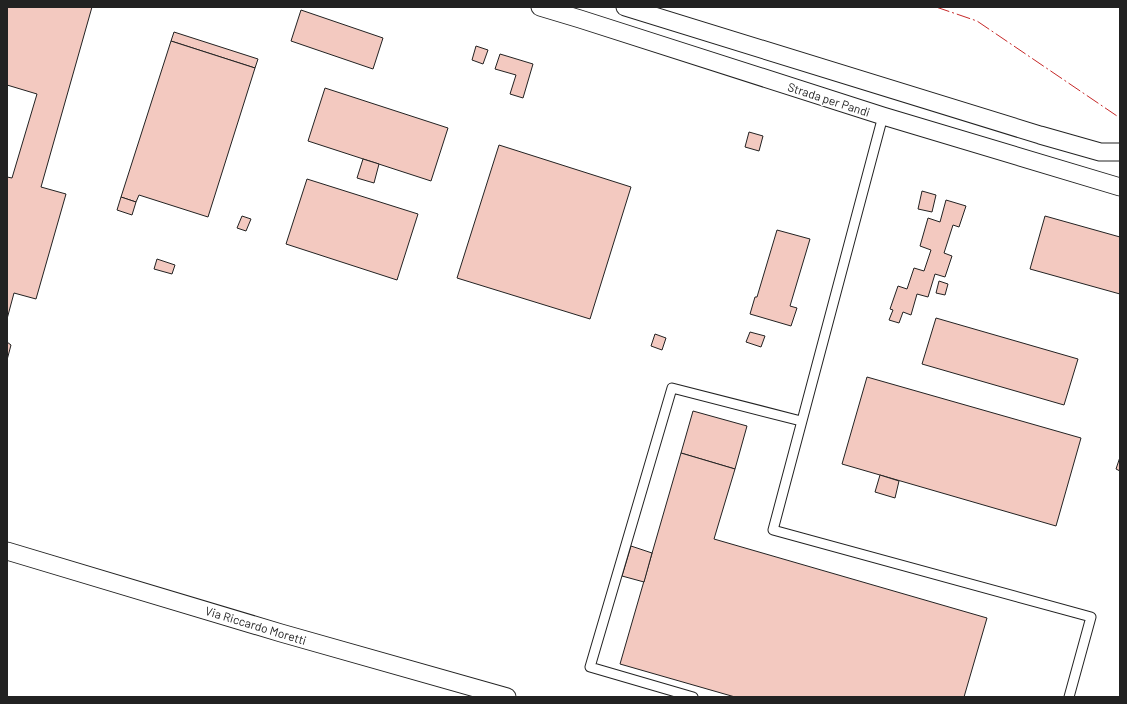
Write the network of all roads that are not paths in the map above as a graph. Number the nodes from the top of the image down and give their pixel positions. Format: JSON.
{"nodes":[{"id":1,"x":540,"y":7,"type":"edge"},
{"id":2,"x":624,"y":7,"type":"edge"},
{"id":3,"x":883,"y":116,"type":"junction"},
{"id":4,"x":1120,"y":152,"type":"edge"},
{"id":5,"x":1120,"y":187,"type":"edge"},
{"id":6,"x":802,"y":421,"type":"junction"},
{"id":7,"x":7,"y":551,"type":"edge"},
{"id":8,"x":507,"y":697,"type":"edge"},
{"id":9,"x":693,"y":697,"type":"edge"},
{"id":10,"x":1069,"y":697,"type":"edge"}],
"edges":[{"from":1,"to":3,"type":"street","name":"Strada per Pandi"},
{"from":2,"to":4,"type":"street"},
{"from":3,"to":5,"type":"street","name":"Strada per Pandi"},
{"from":3,"to":6,"type":"lane"},
{"from":6,"to":9,"type":"lane"},
{"from":6,"to":10,"type":"lane"},
{"from":7,"to":8,"type":"street","name":"Via Riccardo Moretti"}]}
